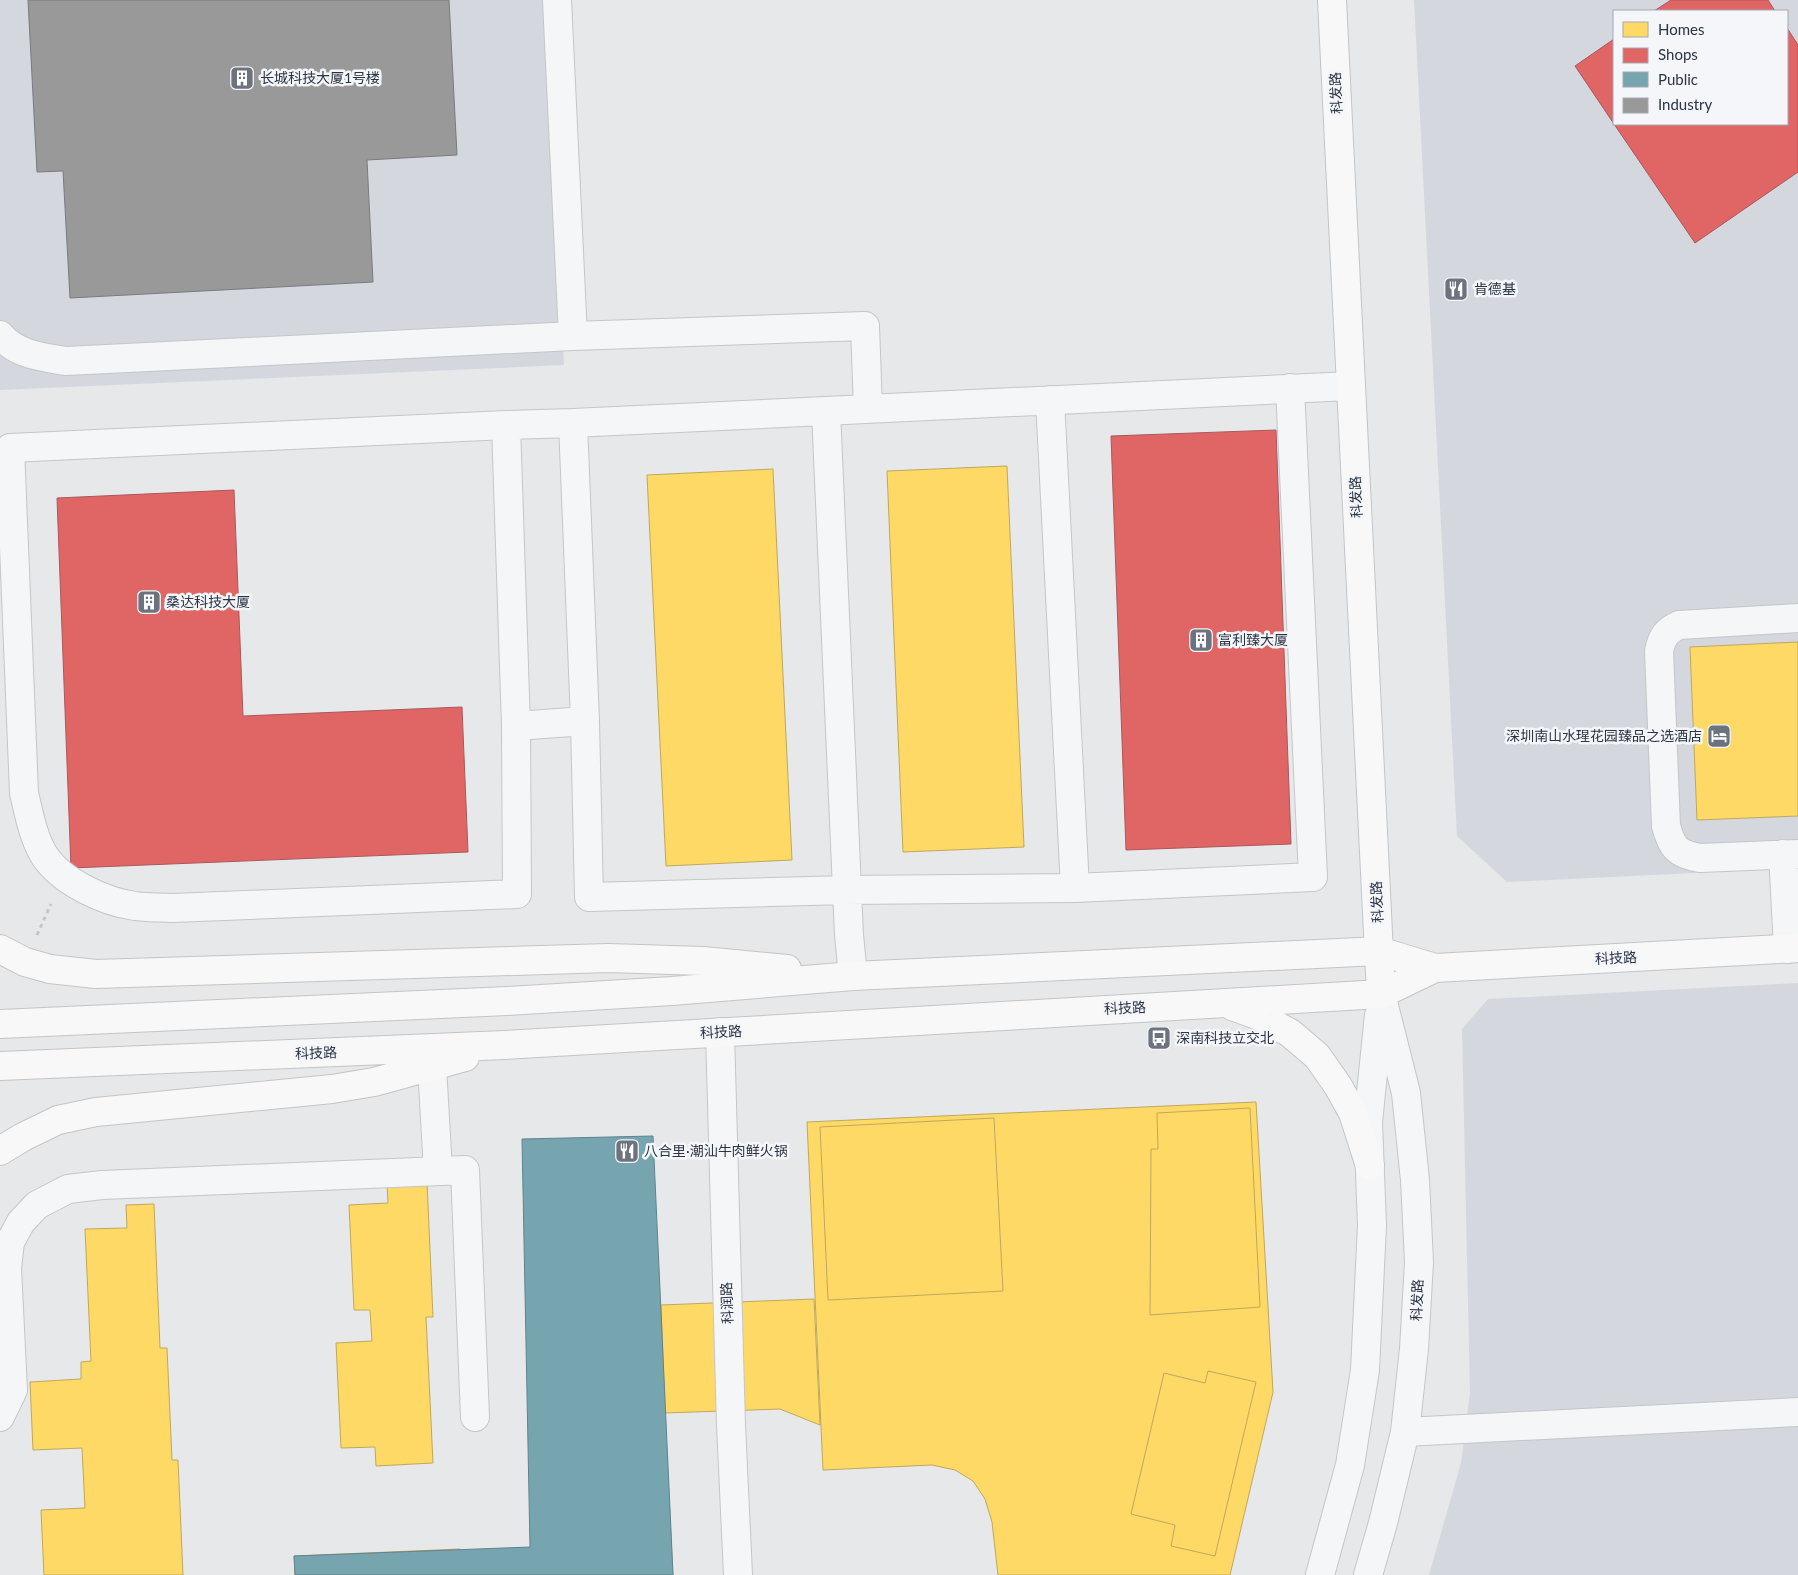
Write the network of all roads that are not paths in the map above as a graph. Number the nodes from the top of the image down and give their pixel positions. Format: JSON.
{"nodes":[{"id":1,"x":557,"y":0,"type":"edge"},
{"id":2,"x":1332,"y":0,"type":"edge"},
{"id":3,"x":0,"y":335,"type":"edge"},
{"id":4,"x":573,"y":336,"type":"junction"},
{"id":5,"x":1350,"y":386,"type":"junction"},
{"id":6,"x":1290,"y":388,"type":"junction"},
{"id":7,"x":1050,"y":400,"type":"junction"},
{"id":8,"x":868,"y":409,"type":"junction"},
{"id":9,"x":826,"y":410,"type":"junction"},
{"id":10,"x":573,"y":423,"type":"junction"},
{"id":11,"x":506,"y":425,"type":"junction"},
{"id":12,"x":1798,"y":618,"type":"edge"},
{"id":13,"x":585,"y":721,"type":"junction"},
{"id":14,"x":516,"y":726,"type":"junction"},
{"id":15,"x":1790,"y":854,"type":"edge"},
{"id":16,"x":1075,"y":888,"type":"junction"},
{"id":17,"x":847,"y":890,"type":"junction"},
{"id":18,"x":1793,"y":948,"type":"edge"},
{"id":19,"x":0,"y":949,"type":"edge"},
{"id":20,"x":1378,"y":951,"type":"junction"},
{"id":21,"x":1435,"y":968,"type":"junction"},
{"id":22,"x":853,"y":976,"type":"junction"},
{"id":23,"x":1381,"y":994,"type":"junction"},
{"id":24,"x":1224,"y":1003,"type":"junction"},
{"id":25,"x":0,"y":1024,"type":"edge"},
{"id":26,"x":720,"y":1032,"type":"junction"},
{"id":27,"x":504,"y":1045,"type":"junction"},
{"id":28,"x":0,"y":1066,"type":"edge"},
{"id":29,"x":432,"y":1066,"type":"junction"},
{"id":30,"x":0,"y":1151,"type":"edge"},
{"id":31,"x":1370,"y":1166,"type":"junction"},
{"id":32,"x":438,"y":1171,"type":"junction"},
{"id":33,"x":1798,"y":1412,"type":"edge"},
{"id":34,"x":0,"y":1417,"type":"edge"},
{"id":35,"x":475,"y":1417,"type":"dead end"},
{"id":36,"x":1405,"y":1432,"type":"junction"},
{"id":37,"x":738,"y":1575,"type":"edge"},
{"id":38,"x":1320,"y":1575,"type":"edge"},
{"id":39,"x":1368,"y":1575,"type":"edge"}],
"edges":[{"from":1,"to":4,"type":"street"},
{"from":2,"to":5,"type":"main road","name":"科发路"},
{"from":3,"to":4,"type":"street"},
{"from":4,"to":8,"type":"street"},
{"from":5,"to":6,"type":"street"},
{"from":5,"to":20,"type":"main road","name":"科发路"},
{"from":6,"to":7,"type":"street"},
{"from":6,"to":16,"type":"street"},
{"from":7,"to":8,"type":"street"},
{"from":7,"to":16,"type":"street"},
{"from":8,"to":9,"type":"street"},
{"from":9,"to":10,"type":"street"},
{"from":9,"to":17,"type":"street"},
{"from":10,"to":11,"type":"street"},
{"from":10,"to":13,"type":"street"},
{"from":11,"to":14,"type":"street"},
{"from":11,"to":14,"type":"street"},
{"from":12,"to":15,"type":"street"},
{"from":13,"to":14,"type":"street"},
{"from":13,"to":17,"type":"street"},
{"from":15,"to":18,"type":"street"},
{"from":16,"to":17,"type":"street"},
{"from":17,"to":22,"type":"street"},
{"from":18,"to":21,"type":"main road","name":"科技路"},
{"from":19,"to":22,"type":"main road"},
{"from":20,"to":21,"type":"main road","name":"科技路"},
{"from":20,"to":22,"type":"main road","name":"科技路"},
{"from":20,"to":23,"type":"main road","name":"科发路"},
{"from":21,"to":23,"type":"main road","name":"科技路"},
{"from":22,"to":25,"type":"main road","name":"科技路"},
{"from":23,"to":24,"type":"main road","name":"科技路"},
{"from":23,"to":31,"type":"street","name":"科发路"},
{"from":23,"to":36,"type":"street","name":"科发路"},
{"from":24,"to":26,"type":"main road","name":"科技路"},
{"from":24,"to":31,"type":"main road"},
{"from":26,"to":27,"type":"main road","name":"科技路"},
{"from":26,"to":37,"type":"street","name":"科润路"},
{"from":27,"to":28,"type":"main road","name":"科技路"},
{"from":27,"to":29,"type":"main road"},
{"from":29,"to":30,"type":"main road"},
{"from":29,"to":32,"type":"street"},
{"from":31,"to":38,"type":"street","name":"科发路"},
{"from":32,"to":34,"type":"street"},
{"from":32,"to":35,"type":"street"},
{"from":33,"to":36,"type":"street"},
{"from":36,"to":39,"type":"street","name":"科发路"}]}
